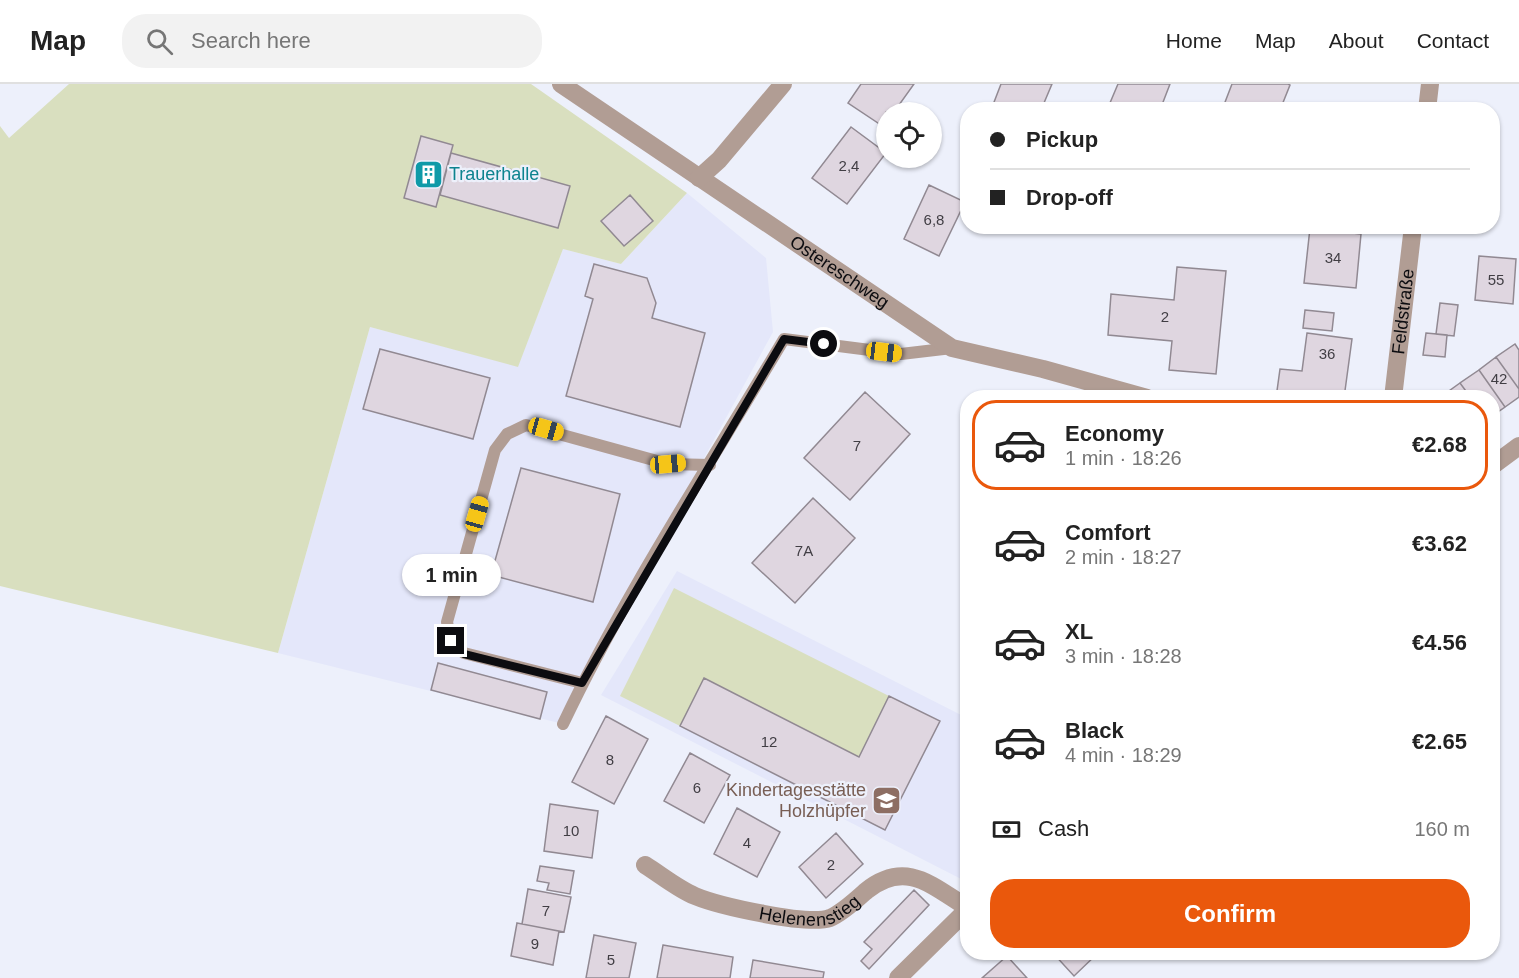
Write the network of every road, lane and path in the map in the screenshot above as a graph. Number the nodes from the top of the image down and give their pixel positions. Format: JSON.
{"nodes":[{"id":1,"x":561,"y":84,"type":"edge"},
{"id":2,"x":783,"y":84,"type":"edge"},
{"id":3,"x":1430,"y":84,"type":"edge"},
{"id":4,"x":1427,"y":102,"type":"edge"},
{"id":5,"x":699,"y":178,"type":"junction"},
{"id":6,"x":1412,"y":234,"type":"edge"},
{"id":7,"x":952,"y":348,"type":"junction"},
{"id":8,"x":1118,"y":390,"type":"edge"},
{"id":9,"x":1394,"y":390,"type":"edge"},
{"id":10,"x":1519,"y":446,"type":"edge"},
{"id":11,"x":1500,"y":460,"type":"edge"},
{"id":12,"x":710,"y":465,"type":"junction"},
{"id":13,"x":582,"y":683,"type":"junction"},
{"id":14,"x":563,"y":724,"type":"dead end"},
{"id":15,"x":645,"y":865,"type":"dead end"},
{"id":16,"x":960,"y":904,"type":"edge"},
{"id":17,"x":960,"y":917,"type":"edge"},
{"id":18,"x":897,"y":978,"type":"edge"}],
"edges":[{"from":1,"to":5,"type":"street","name":"Ostereschweg"},
{"from":2,"to":5,"type":"street"},
{"from":3,"to":4,"type":"street"},
{"from":5,"to":7,"type":"street","name":"Ostereschweg"},
{"from":6,"to":9,"type":"street","name":"Feldstraße"},
{"from":7,"to":8,"type":"street","name":"Ostereschweg"},
{"from":7,"to":12,"type":"lane"},
{"from":10,"to":11,"type":"street"},
{"from":12,"to":13,"type":"lane"},
{"from":12,"to":13,"type":"lane"},
{"from":13,"to":14,"type":"lane"},
{"from":15,"to":16,"type":"street","name":"Helenenstieg"},
{"from":17,"to":18,"type":"street"}]}
